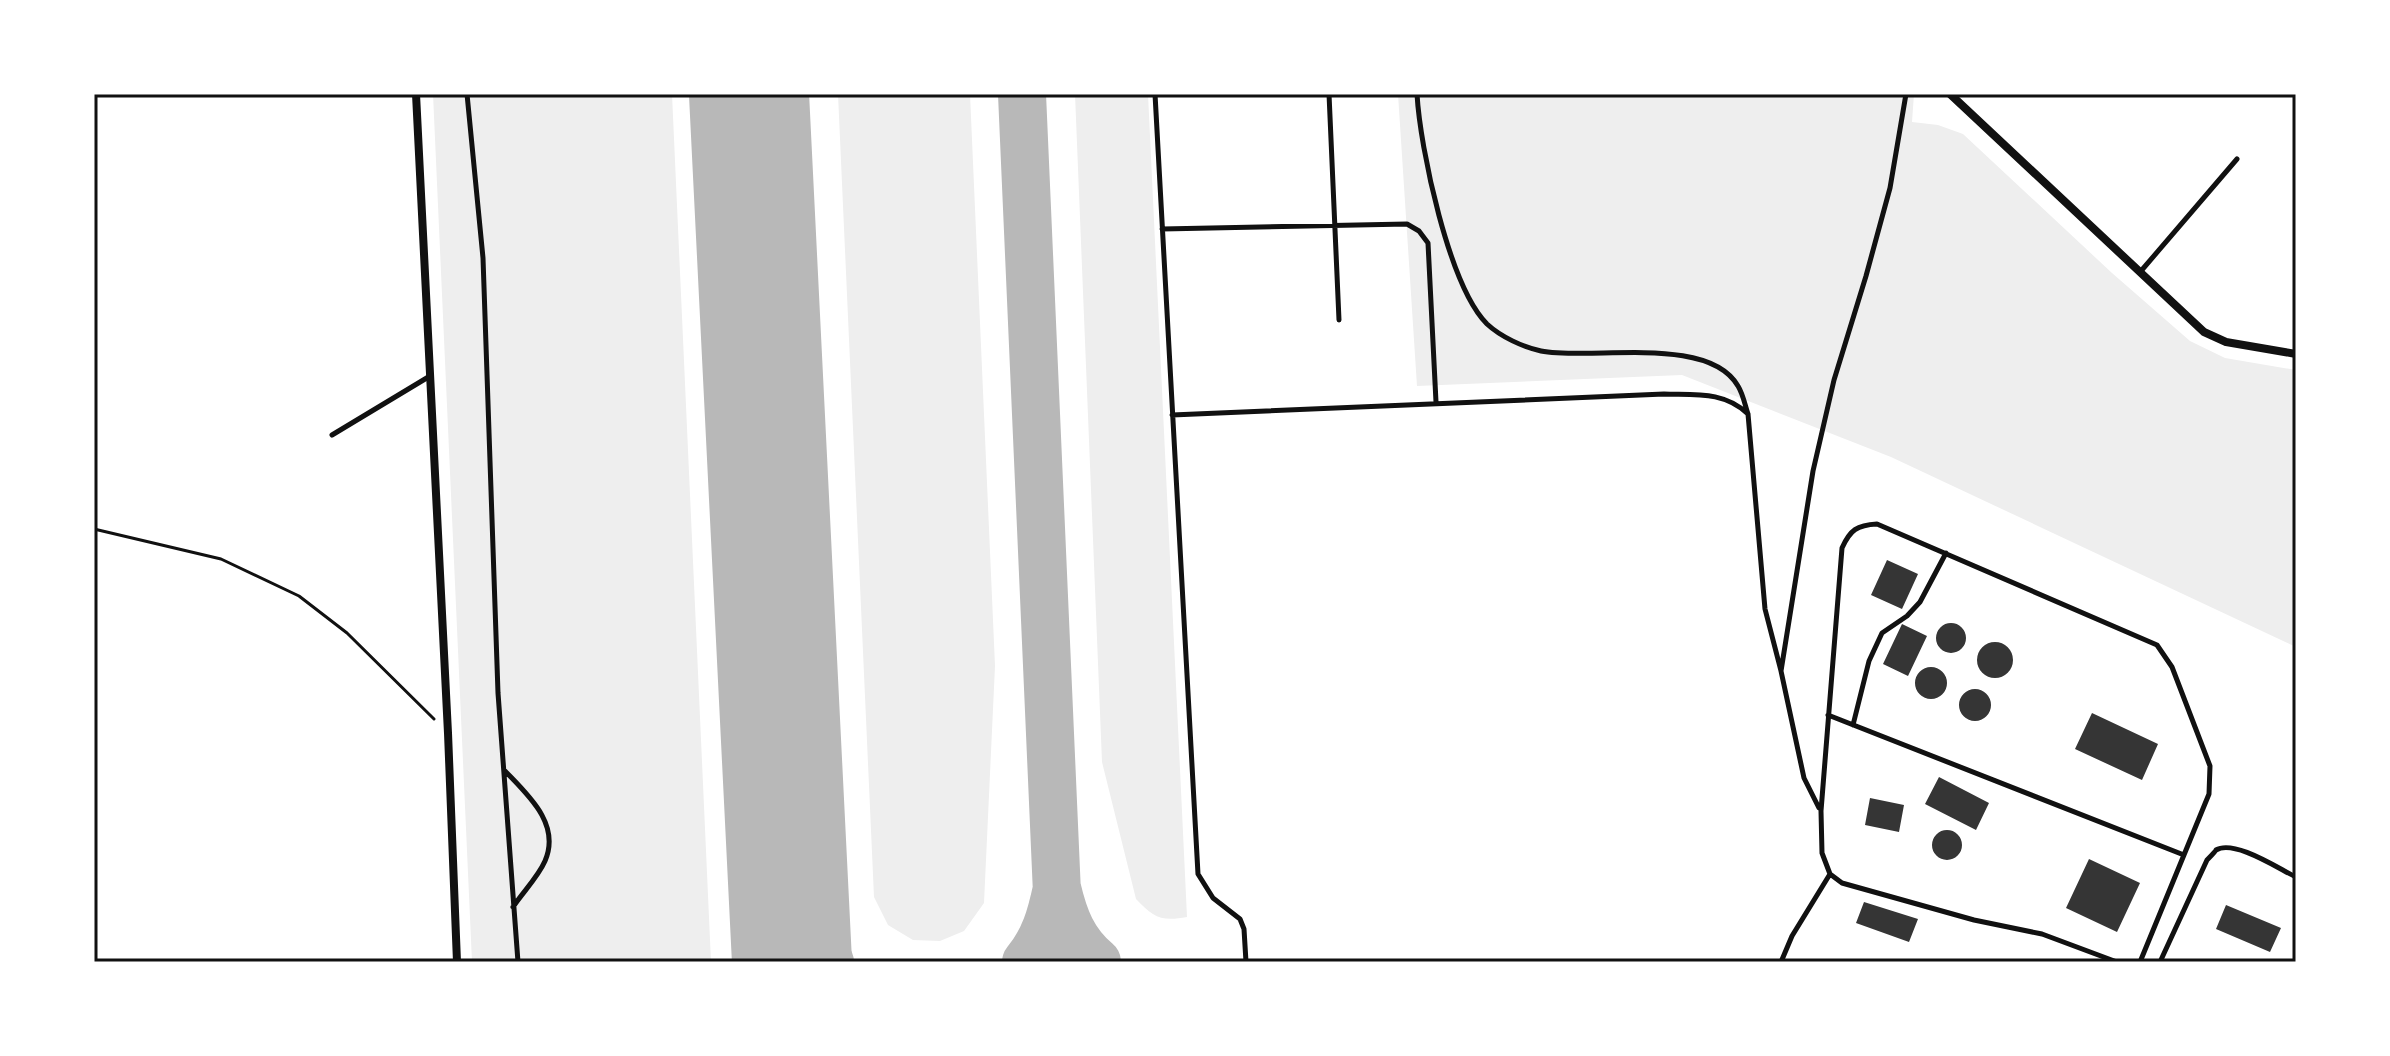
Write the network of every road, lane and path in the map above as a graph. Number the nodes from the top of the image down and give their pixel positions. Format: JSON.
{"nodes":[{"id":1,"x":416,"y":94,"type":"edge"},
{"id":2,"x":467,"y":94,"type":"edge"},
{"id":3,"x":1155,"y":94,"type":"edge"},
{"id":4,"x":1329,"y":94,"type":"edge"},
{"id":5,"x":1417,"y":94,"type":"edge"},
{"id":6,"x":1906,"y":94,"type":"edge"},
{"id":7,"x":1950,"y":94,"type":"edge"},
{"id":8,"x":2237,"y":159,"type":"dead end"},
{"id":9,"x":1335,"y":226,"type":"junction"},
{"id":10,"x":1162,"y":229,"type":"junction"},
{"id":11,"x":2141,"y":271,"type":"junction"},
{"id":12,"x":1339,"y":320,"type":"dead end"},
{"id":13,"x":2296,"y":354,"type":"edge"},
{"id":14,"x":430,"y":376,"type":"junction"},
{"id":15,"x":1436,"y":402,"type":"junction"},
{"id":16,"x":1748,"y":414,"type":"junction"},
{"id":17,"x":1172,"y":415,"type":"junction"},
{"id":18,"x":332,"y":435,"type":"dead end"},
{"id":19,"x":94,"y":529,"type":"edge"},
{"id":20,"x":1946,"y":553,"type":"junction"},
{"id":21,"x":1781,"y":671,"type":"junction"},
{"id":22,"x":1828,"y":715,"type":"junction"},
{"id":23,"x":1853,"y":725,"type":"junction"},
{"id":24,"x":448,"y":733,"type":"junction"},
{"id":25,"x":504,"y":770,"type":"junction"},
{"id":26,"x":1821,"y":811,"type":"junction"},
{"id":27,"x":2184,"y":855,"type":"junction"},
{"id":28,"x":1830,"y":874,"type":"junction"},
{"id":29,"x":2296,"y":877,"type":"edge"},
{"id":30,"x":512,"y":909,"type":"junction"},
{"id":31,"x":457,"y":962,"type":"edge"},
{"id":32,"x":518,"y":962,"type":"edge"},
{"id":33,"x":1246,"y":962,"type":"edge"},
{"id":34,"x":1781,"y":962,"type":"edge"},
{"id":35,"x":2117,"y":962,"type":"edge"},
{"id":36,"x":2140,"y":962,"type":"edge"},
{"id":37,"x":2160,"y":962,"type":"edge"}],
"edges":[{"from":1,"to":14,"type":"street"},
{"from":2,"to":25,"type":"lane"},
{"from":3,"to":10,"type":"lane"},
{"from":4,"to":9,"type":"lane"},
{"from":5,"to":16,"type":"lane"},
{"from":6,"to":21,"type":"lane"},
{"from":7,"to":11,"type":"street"},
{"from":8,"to":11,"type":"lane"},
{"from":9,"to":10,"type":"lane"},
{"from":9,"to":12,"type":"lane"},
{"from":9,"to":15,"type":"lane"},
{"from":10,"to":17,"type":"lane"},
{"from":11,"to":13,"type":"street"},
{"from":14,"to":18,"type":"lane"},
{"from":14,"to":24,"type":"street"},
{"from":15,"to":16,"type":"lane"},
{"from":15,"to":17,"type":"lane"},
{"from":16,"to":21,"type":"lane"},
{"from":17,"to":33,"type":"lane"},
{"from":19,"to":24,"type":"path"},
{"from":20,"to":22,"type":"lane"},
{"from":20,"to":23,"type":"lane"},
{"from":20,"to":27,"type":"lane"},
{"from":21,"to":26,"type":"lane"},
{"from":22,"to":23,"type":"lane"},
{"from":22,"to":26,"type":"lane"},
{"from":23,"to":27,"type":"lane"},
{"from":24,"to":31,"type":"street"},
{"from":25,"to":30,"type":"lane"},
{"from":25,"to":30,"type":"lane"},
{"from":26,"to":28,"type":"lane"},
{"from":27,"to":36,"type":"lane"},
{"from":28,"to":34,"type":"lane"},
{"from":28,"to":35,"type":"lane"},
{"from":29,"to":37,"type":"lane"},
{"from":30,"to":32,"type":"lane"}]}
